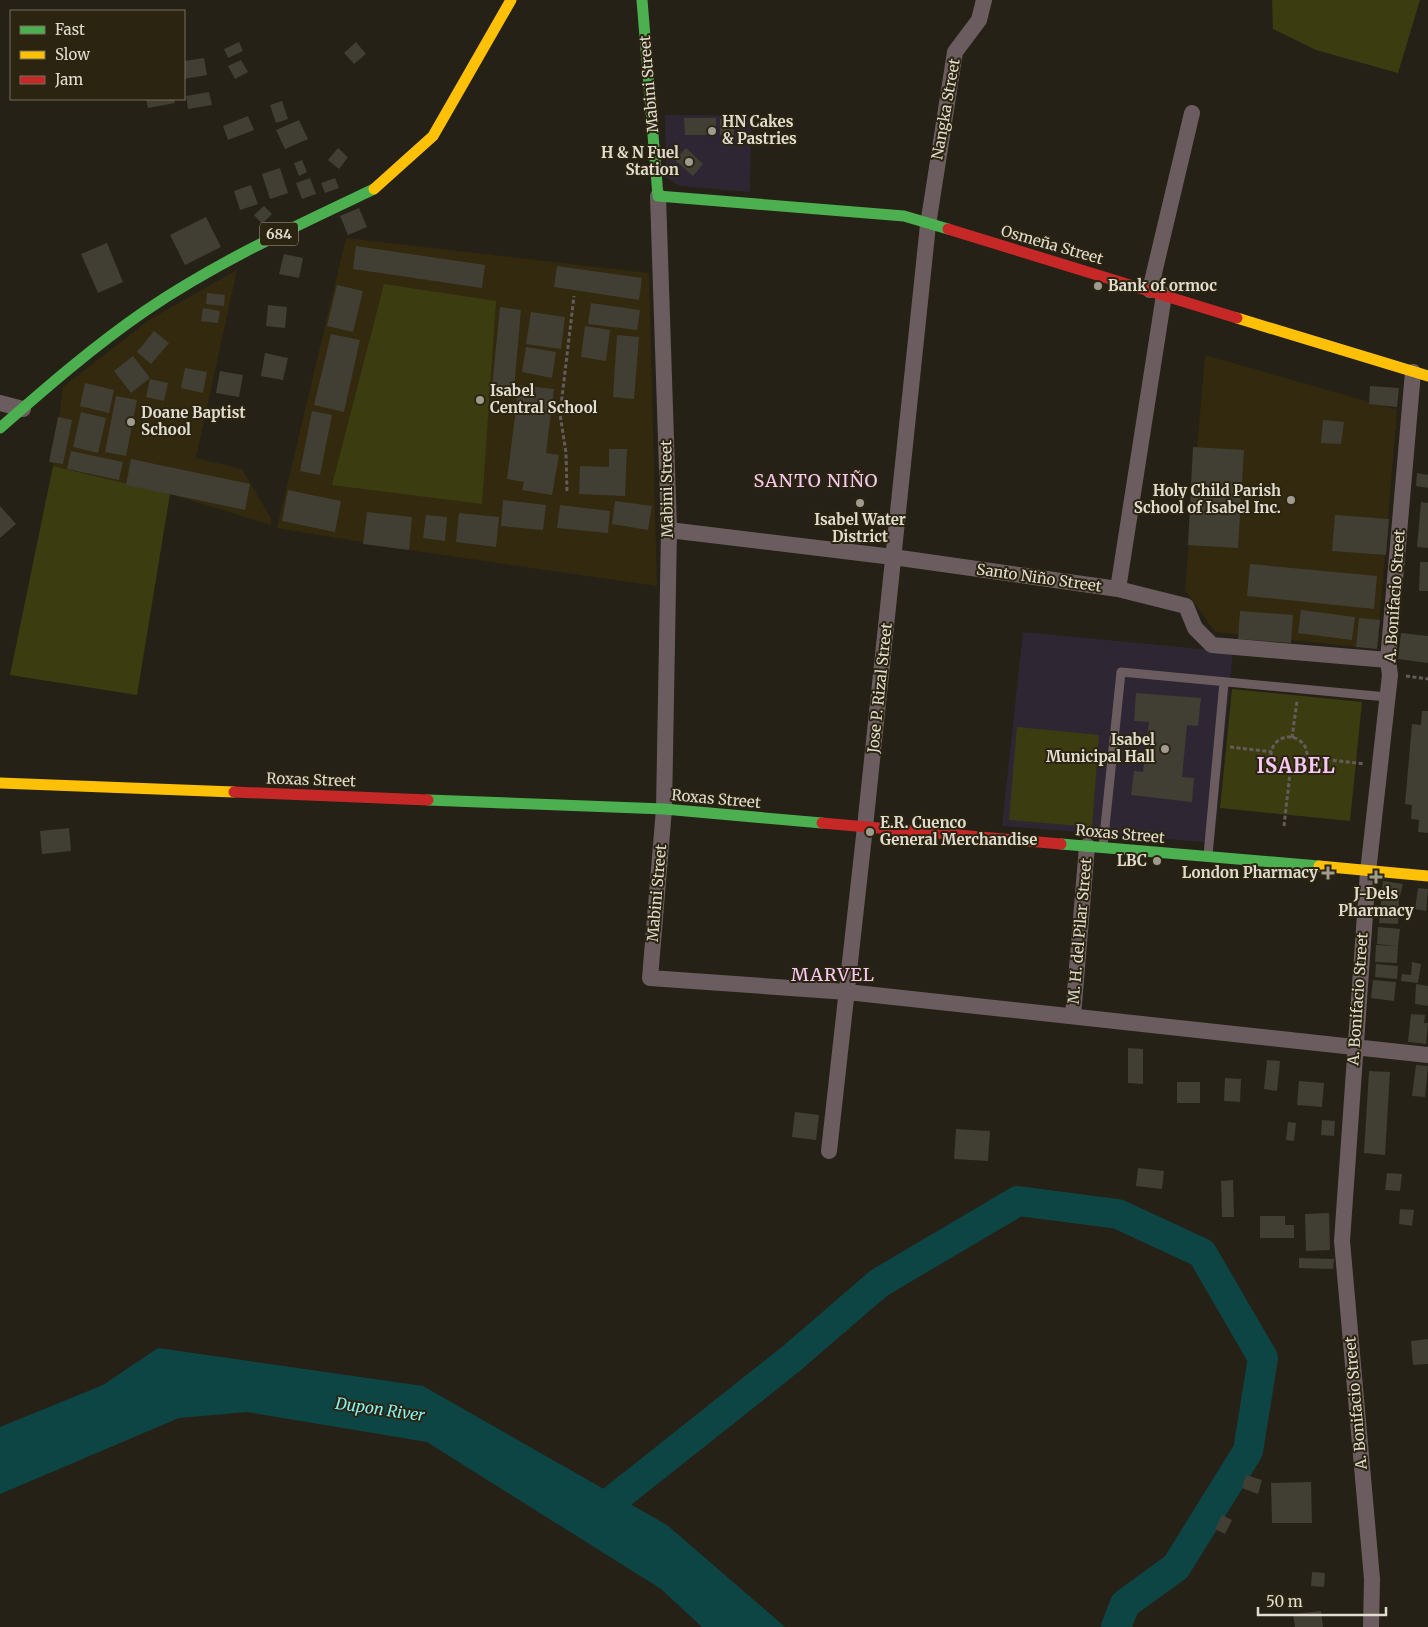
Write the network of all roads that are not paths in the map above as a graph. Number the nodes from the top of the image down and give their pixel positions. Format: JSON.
{"nodes":[{"id":1,"x":511,"y":0,"type":"edge"},
{"id":2,"x":642,"y":0,"type":"edge"},
{"id":3,"x":984,"y":0,"type":"edge"},
{"id":4,"x":1192,"y":113,"type":"dead end"},
{"id":5,"x":658,"y":196,"type":"junction"},
{"id":6,"x":928,"y":225,"type":"junction"},
{"id":7,"x":1157,"y":292,"type":"junction"},
{"id":8,"x":1421,"y":374,"type":"edge"},
{"id":9,"x":0,"y":403,"type":"edge"},
{"id":10,"x":24,"y":409,"type":"junction"},
{"id":11,"x":0,"y":428,"type":"edge"},
{"id":12,"x":669,"y":530,"type":"junction"},
{"id":13,"x":893,"y":557,"type":"junction"},
{"id":14,"x":1118,"y":589,"type":"junction"},
{"id":15,"x":1389,"y":668,"type":"junction"},
{"id":16,"x":1224,"y":682,"type":"junction"},
{"id":17,"x":1387,"y":697,"type":"junction"},
{"id":18,"x":0,"y":783,"type":"edge"},
{"id":19,"x":664,"y":809,"type":"junction"},
{"id":20,"x":865,"y":827,"type":"junction"},
{"id":21,"x":1095,"y":847,"type":"junction"},
{"id":22,"x":1208,"y":857,"type":"junction"},
{"id":23,"x":1368,"y":872,"type":"junction"},
{"id":24,"x":1428,"y":876,"type":"edge"},
{"id":25,"x":847,"y":992,"type":"junction"},
{"id":26,"x":1073,"y":1016,"type":"junction"},
{"id":27,"x":1354,"y":1047,"type":"junction"},
{"id":28,"x":1428,"y":1055,"type":"edge"},
{"id":29,"x":829,"y":1151,"type":"dead end"},
{"id":30,"x":1370,"y":1627,"type":"edge"}],
"edges":[{"from":1,"to":10,"type":"main road","number":"684"},
{"from":2,"to":5,"type":"main road","name":"Mabini Street"},
{"from":3,"to":6,"type":"street","name":"Nangka Street"},
{"from":4,"to":7,"type":"street"},
{"from":5,"to":6,"type":"main road","name":"Osmeña Street"},
{"from":5,"to":12,"type":"street","name":"Mabini Street"},
{"from":6,"to":7,"type":"main road","name":"Osmeña Street"},
{"from":6,"to":13,"type":"street","name":"Jose P. Rizal Street"},
{"from":7,"to":8,"type":"main road","name":"Osmeña Street"},
{"from":7,"to":14,"type":"street"},
{"from":8,"to":15,"type":"street","name":"A. Bonifacio Street"},
{"from":9,"to":10,"type":"street"},
{"from":10,"to":11,"type":"main road","number":"684"},
{"from":12,"to":13,"type":"street","name":"Santo Niño Street"},
{"from":12,"to":19,"type":"street","name":"Mabini Street"},
{"from":13,"to":14,"type":"street","name":"Santo Niño Street"},
{"from":13,"to":20,"type":"street","name":"Jose P. Rizal Street"},
{"from":14,"to":15,"type":"street","name":"Santo Niño Street"},
{"from":15,"to":17,"type":"street","name":"A. Bonifacio Street"},
{"from":16,"to":17,"type":"lane"},
{"from":16,"to":21,"type":"lane"},
{"from":16,"to":22,"type":"lane"},
{"from":17,"to":23,"type":"street","name":"A. Bonifacio Street"},
{"from":18,"to":19,"type":"main road","name":"Roxas Street"},
{"from":19,"to":20,"type":"main road","name":"Roxas Street"},
{"from":19,"to":25,"type":"street","name":"Mabini Street"},
{"from":20,"to":21,"type":"main road","name":"Roxas Street"},
{"from":20,"to":25,"type":"street","name":"Jose P. Rizal Street"},
{"from":21,"to":22,"type":"main road","name":"Roxas Street"},
{"from":21,"to":26,"type":"street","name":"M. H. del Pilar Street"},
{"from":22,"to":23,"type":"main road","name":"Roxas Street"},
{"from":23,"to":24,"type":"main road","name":"Roxas Street"},
{"from":23,"to":27,"type":"street","name":"A. Bonifacio Street"},
{"from":25,"to":26,"type":"street"},
{"from":25,"to":29,"type":"street","name":"Jose P. Rizal Street"},
{"from":26,"to":27,"type":"street"},
{"from":27,"to":28,"type":"street"},
{"from":27,"to":30,"type":"street","name":"A. Bonifacio Street"}]}
